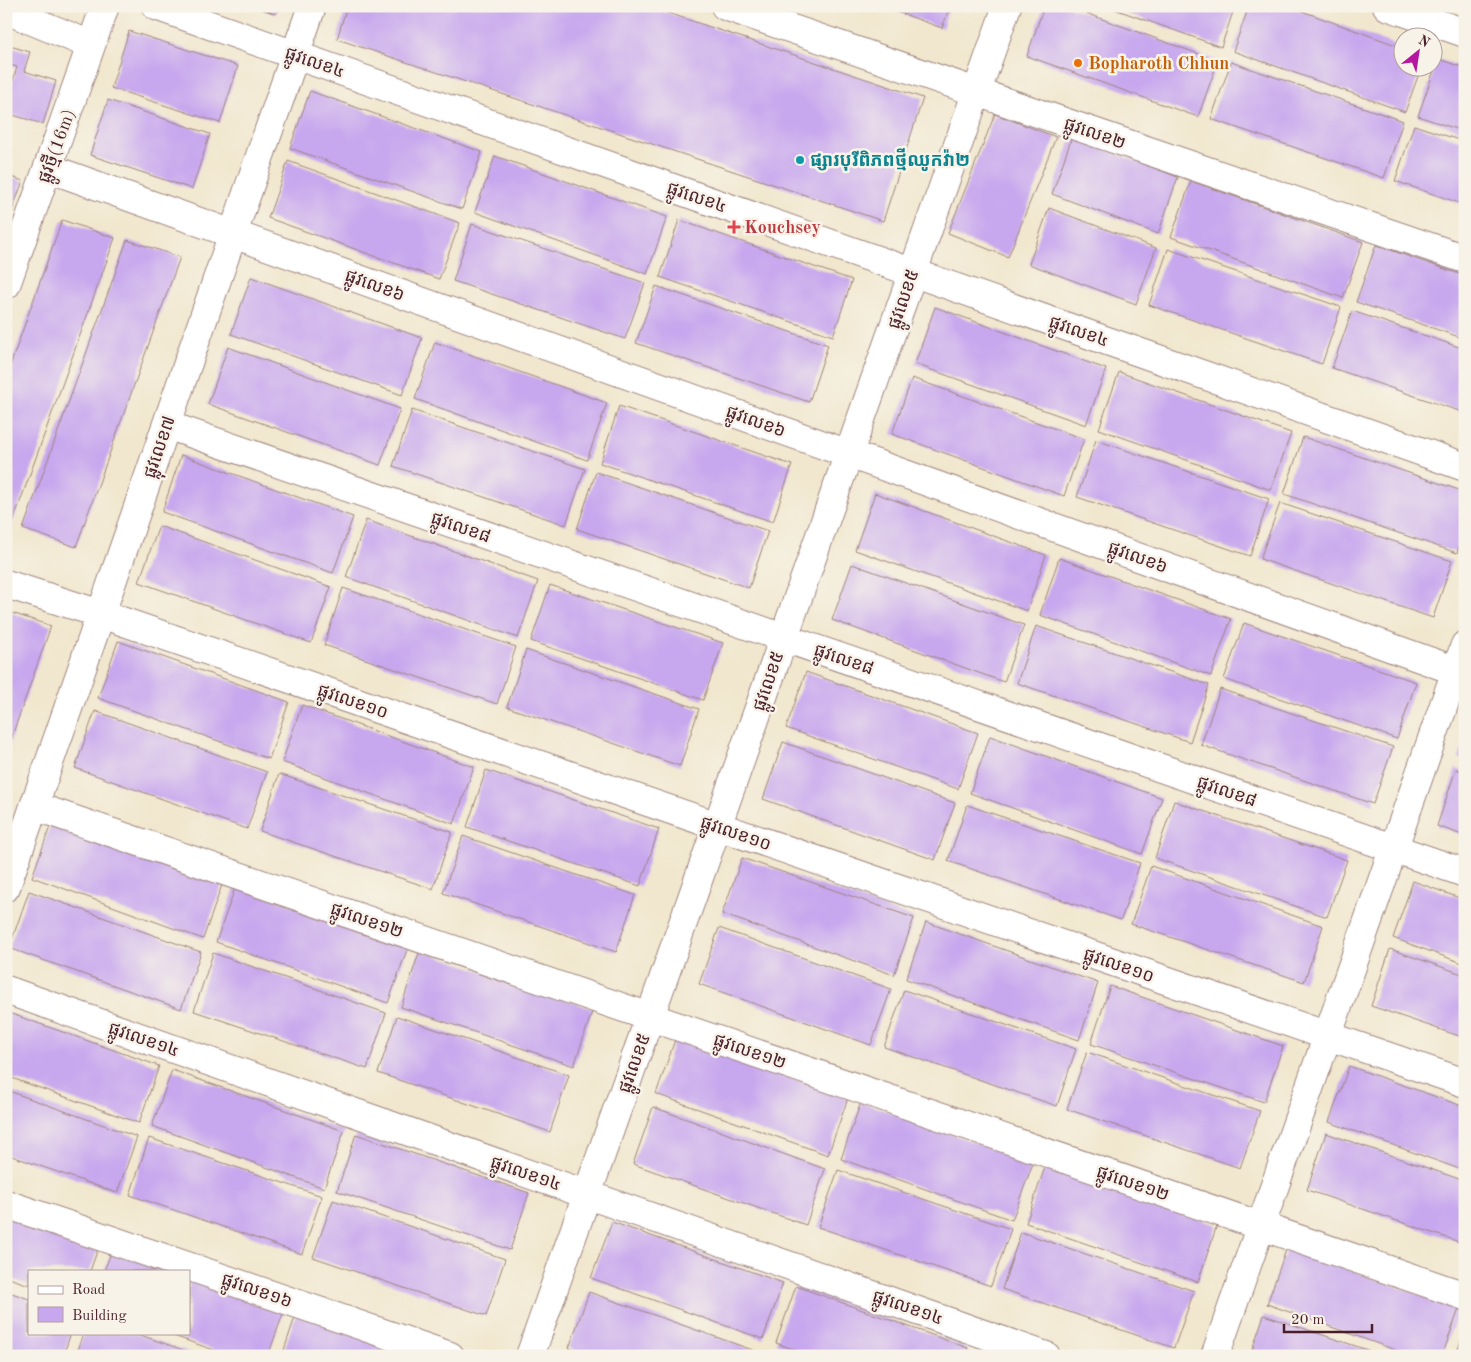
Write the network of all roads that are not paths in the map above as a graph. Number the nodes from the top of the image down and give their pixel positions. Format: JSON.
{"nodes":[{"id":1,"x":105,"y":6,"type":"edge"},
{"id":2,"x":156,"y":6,"type":"edge"},
{"id":3,"x":312,"y":6,"type":"edge"},
{"id":4,"x":725,"y":6,"type":"edge"},
{"id":5,"x":1007,"y":6,"type":"edge"},
{"id":6,"x":1387,"y":6,"type":"edge"},
{"id":7,"x":6,"y":10,"type":"edge"},
{"id":8,"x":1465,"y":34,"type":"edge"},
{"id":9,"x":91,"y":45,"type":"junction"},
{"id":10,"x":295,"y":55,"type":"junction"},
{"id":11,"x":977,"y":92,"type":"junction"},
{"id":12,"x":48,"y":168,"type":"junction"},
{"id":13,"x":233,"y":234,"type":"junction"},
{"id":14,"x":1465,"y":259,"type":"edge"},
{"id":15,"x":913,"y":272,"type":"junction"},
{"id":16,"x":6,"y":285,"type":"edge"},
{"id":17,"x":166,"y":425,"type":"junction"},
{"id":18,"x":849,"y":454,"type":"junction"},
{"id":19,"x":1465,"y":467,"type":"edge"},
{"id":20,"x":6,"y":584,"type":"edge"},
{"id":21,"x":101,"y":614,"type":"junction"},
{"id":22,"x":784,"y":638,"type":"junction"},
{"id":23,"x":1465,"y":645,"type":"edge"},
{"id":24,"x":1460,"y":673,"type":"edge"},
{"id":25,"x":34,"y":806,"type":"junction"},
{"id":26,"x":717,"y":827,"type":"junction"},
{"id":27,"x":1393,"y":849,"type":"junction"},
{"id":28,"x":1465,"y":873,"type":"edge"},
{"id":29,"x":6,"y":887,"type":"edge"},
{"id":30,"x":6,"y":990,"type":"edge"},
{"id":31,"x":650,"y":1017,"type":"junction"},
{"id":32,"x":1327,"y":1037,"type":"junction"},
{"id":33,"x":1465,"y":1084,"type":"edge"},
{"id":34,"x":587,"y":1194,"type":"junction"},
{"id":35,"x":6,"y":1204,"type":"edge"},
{"id":36,"x":1260,"y":1226,"type":"junction"},
{"id":37,"x":1465,"y":1296,"type":"edge"},
{"id":38,"x":450,"y":1356,"type":"edge"},
{"id":39,"x":530,"y":1356,"type":"edge"},
{"id":40,"x":1046,"y":1356,"type":"edge"},
{"id":41,"x":1215,"y":1356,"type":"edge"}],
"edges":[{"from":1,"to":9,"type":"street","name":"ផ្លូវថ្មី(16m)"},
{"from":2,"to":10,"type":"street","name":"ផ្លូវលេខ៤"},
{"from":3,"to":10,"type":"street","name":"ផ្លុវលេខ៧"},
{"from":4,"to":11,"type":"street","name":"ផ្លូវលេខ២"},
{"from":5,"to":11,"type":"street","name":"ផ្លូវលេខ៥"},
{"from":6,"to":8,"type":"street"},
{"from":7,"to":9,"type":"street"},
{"from":9,"to":12,"type":"street","name":"ផ្លូវថ្មី(16m)"},
{"from":10,"to":13,"type":"street","name":"ផ្លុវលេខ៧"},
{"from":10,"to":15,"type":"street","name":"ផ្លូវលេខ៤"},
{"from":11,"to":14,"type":"street","name":"ផ្លូវលេខ២"},
{"from":11,"to":15,"type":"street","name":"ផ្លូវលេខ៥"},
{"from":12,"to":13,"type":"street","name":"ផ្លូវលេខ៦"},
{"from":12,"to":16,"type":"street","name":"ផ្លូវថ្មី(16m)"},
{"from":13,"to":17,"type":"street","name":"ផ្លុវលេខ៧"},
{"from":13,"to":18,"type":"street","name":"ផ្លូវលេខ៦"},
{"from":15,"to":18,"type":"street","name":"ផ្លូវលេខ៥"},
{"from":15,"to":19,"type":"street","name":"ផ្លូវលេខ៤"},
{"from":17,"to":21,"type":"street","name":"ផ្លុវលេខ៧"},
{"from":17,"to":22,"type":"street","name":"ផ្លូវលេខ៨"},
{"from":18,"to":22,"type":"street","name":"ផ្លូវលេខ៥"},
{"from":18,"to":24,"type":"street","name":"ផ្លូវលេខ៦"},
{"from":20,"to":21,"type":"street","name":"ផ្លូវលេខ១០"},
{"from":21,"to":25,"type":"street","name":"ផ្លុវលេខ៧"},
{"from":21,"to":26,"type":"street","name":"ផ្លូវលេខ១០"},
{"from":22,"to":26,"type":"street","name":"ផ្លូវលេខ៥"},
{"from":22,"to":27,"type":"street","name":"ផ្លូវលេខ៨"},
{"from":23,"to":24,"type":"street"},
{"from":24,"to":27,"type":"street"},
{"from":25,"to":29,"type":"street","name":"ផ្លុវលេខ៧"},
{"from":25,"to":31,"type":"street","name":"ផ្លូវលេខ១២"},
{"from":26,"to":31,"type":"street","name":"ផ្លូវលេខ៥"},
{"from":26,"to":32,"type":"street","name":"ផ្លូវលេខ១០"},
{"from":27,"to":28,"type":"street","name":"ផ្លូវលេខ៨"},
{"from":27,"to":32,"type":"street"},
{"from":30,"to":34,"type":"street","name":"ផ្លូវលេខ១៤"},
{"from":31,"to":34,"type":"street","name":"ផ្លូវលេខ៥"},
{"from":31,"to":36,"type":"street","name":"ផ្លូវលេខ១២"},
{"from":32,"to":33,"type":"street","name":"ផ្លូវលេខ១០"},
{"from":32,"to":36,"type":"street"},
{"from":34,"to":39,"type":"street","name":"ផ្លូវលេខ៥"},
{"from":34,"to":40,"type":"street","name":"ផ្លូវលេខ១៤"},
{"from":35,"to":38,"type":"street","name":"ផ្លូវលេខ១៦"},
{"from":36,"to":37,"type":"street","name":"ផ្លូវលេខ១២"},
{"from":36,"to":41,"type":"street"}]}
